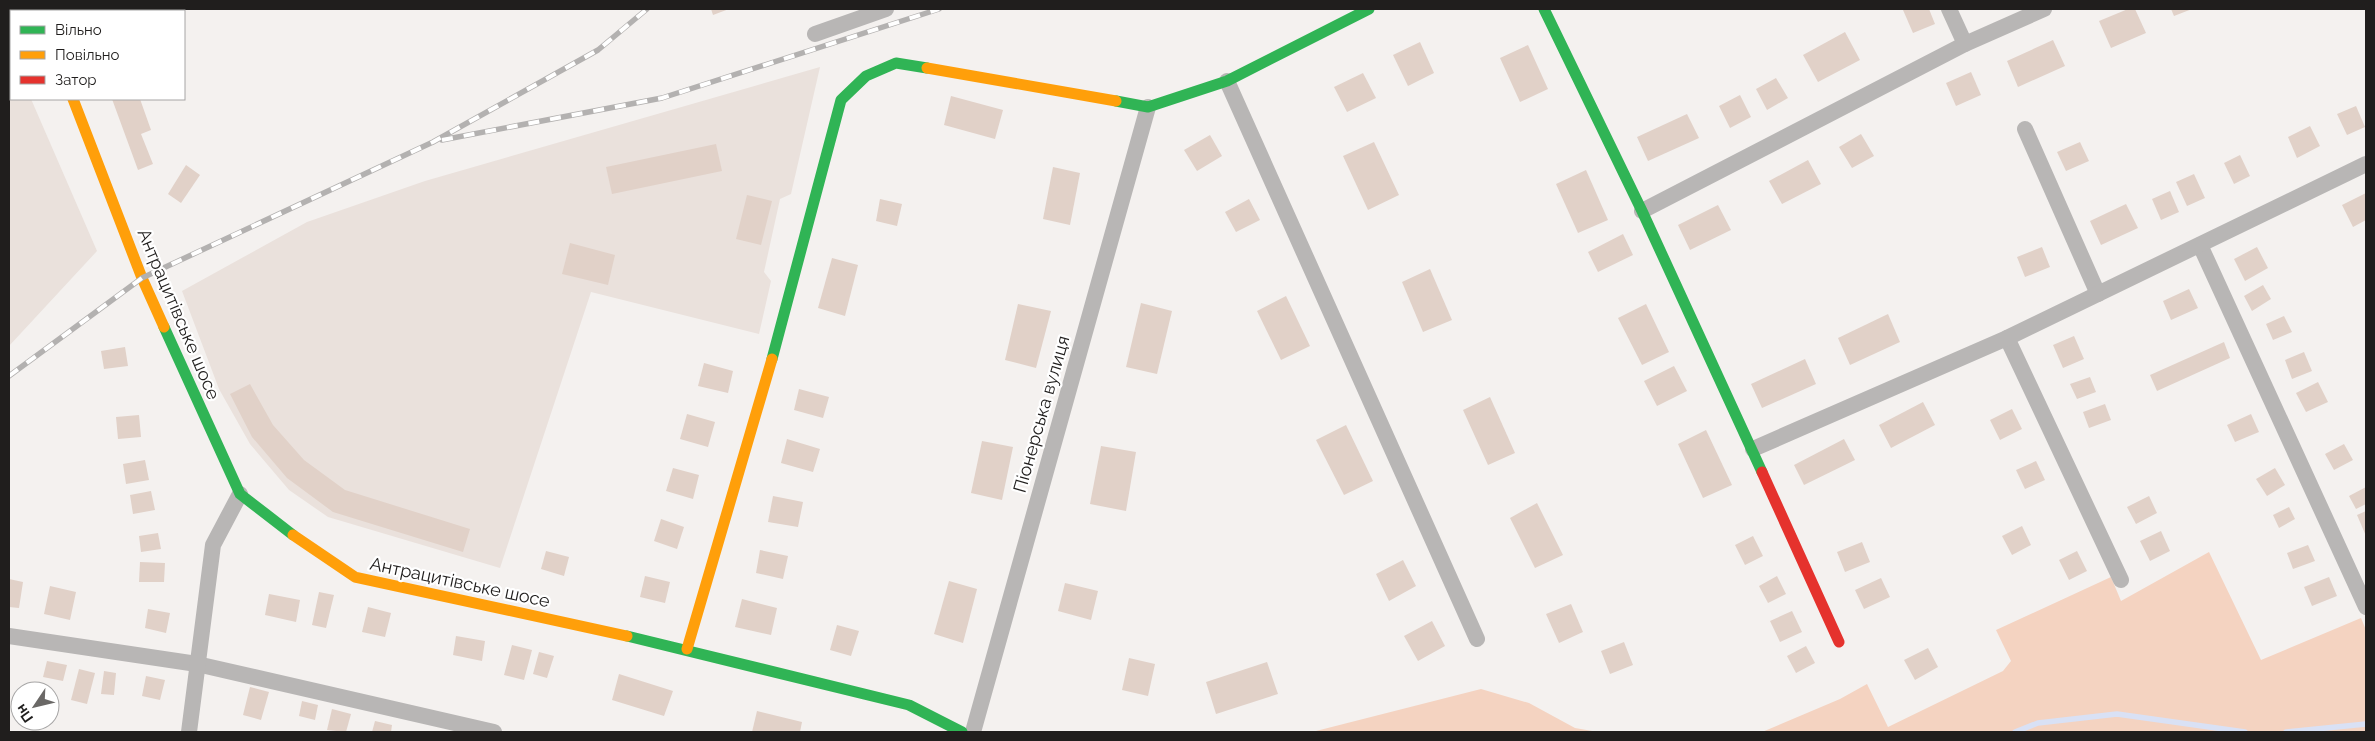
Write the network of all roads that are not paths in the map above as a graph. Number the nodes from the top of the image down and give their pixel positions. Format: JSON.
{"nodes":[{"id":1,"x":886,"y":9,"type":"edge"},
{"id":2,"x":1369,"y":9,"type":"edge"},
{"id":3,"x":1544,"y":9,"type":"edge"},
{"id":4,"x":1949,"y":9,"type":"edge"},
{"id":5,"x":2044,"y":9,"type":"edge"},
{"id":6,"x":815,"y":34,"type":"dead end"},
{"id":7,"x":1965,"y":44,"type":"junction"},
{"id":8,"x":1227,"y":81,"type":"junction"},
{"id":9,"x":73,"y":100,"type":"edge"},
{"id":10,"x":1148,"y":107,"type":"junction"},
{"id":11,"x":2025,"y":129,"type":"dead end"},
{"id":12,"x":2366,"y":164,"type":"edge"},
{"id":13,"x":1642,"y":211,"type":"junction"},
{"id":14,"x":2200,"y":245,"type":"junction"},
{"id":15,"x":2098,"y":294,"type":"junction"},
{"id":16,"x":2007,"y":338,"type":"junction"},
{"id":17,"x":1753,"y":449,"type":"junction"},
{"id":18,"x":240,"y":494,"type":"junction"},
{"id":19,"x":2121,"y":580,"type":"dead end"},
{"id":20,"x":2366,"y":607,"type":"edge"},
{"id":21,"x":9,"y":636,"type":"edge"},
{"id":22,"x":1477,"y":639,"type":"dead end"},
{"id":23,"x":1839,"y":642,"type":"dead end"},
{"id":24,"x":688,"y":648,"type":"junction"},
{"id":25,"x":197,"y":664,"type":"junction"},
{"id":26,"x":942,"y":727,"type":"edge"},
{"id":27,"x":189,"y":732,"type":"edge"},
{"id":28,"x":494,"y":732,"type":"edge"},
{"id":29,"x":962,"y":732,"type":"edge"},
{"id":30,"x":973,"y":732,"type":"edge"}],
"edges":[{"from":1,"to":6,"type":"street"},
{"from":2,"to":8,"type":"street"},
{"from":3,"to":13,"type":"street"},
{"from":4,"to":7,"type":"street"},
{"from":5,"to":7,"type":"street"},
{"from":7,"to":13,"type":"street"},
{"from":8,"to":10,"type":"street"},
{"from":8,"to":22,"type":"street"},
{"from":9,"to":18,"type":"street","name":"Антрацитівське шосе"},
{"from":10,"to":24,"type":"street"},
{"from":10,"to":30,"type":"street","name":"Піонерська вулиця"},
{"from":11,"to":15,"type":"street"},
{"from":12,"to":14,"type":"street"},
{"from":13,"to":17,"type":"street"},
{"from":14,"to":15,"type":"street"},
{"from":14,"to":20,"type":"street"},
{"from":15,"to":16,"type":"street"},
{"from":16,"to":17,"type":"street"},
{"from":16,"to":19,"type":"street"},
{"from":17,"to":23,"type":"street"},
{"from":18,"to":24,"type":"street","name":"Антрацитівське шосе"},
{"from":18,"to":25,"type":"street"},
{"from":21,"to":25,"type":"street"},
{"from":24,"to":26,"type":"street","name":"Антрацитівське шосе"},
{"from":25,"to":27,"type":"street"},
{"from":25,"to":28,"type":"street"},
{"from":26,"to":29,"type":"street","name":"Антрацитівське шосе"}]}
